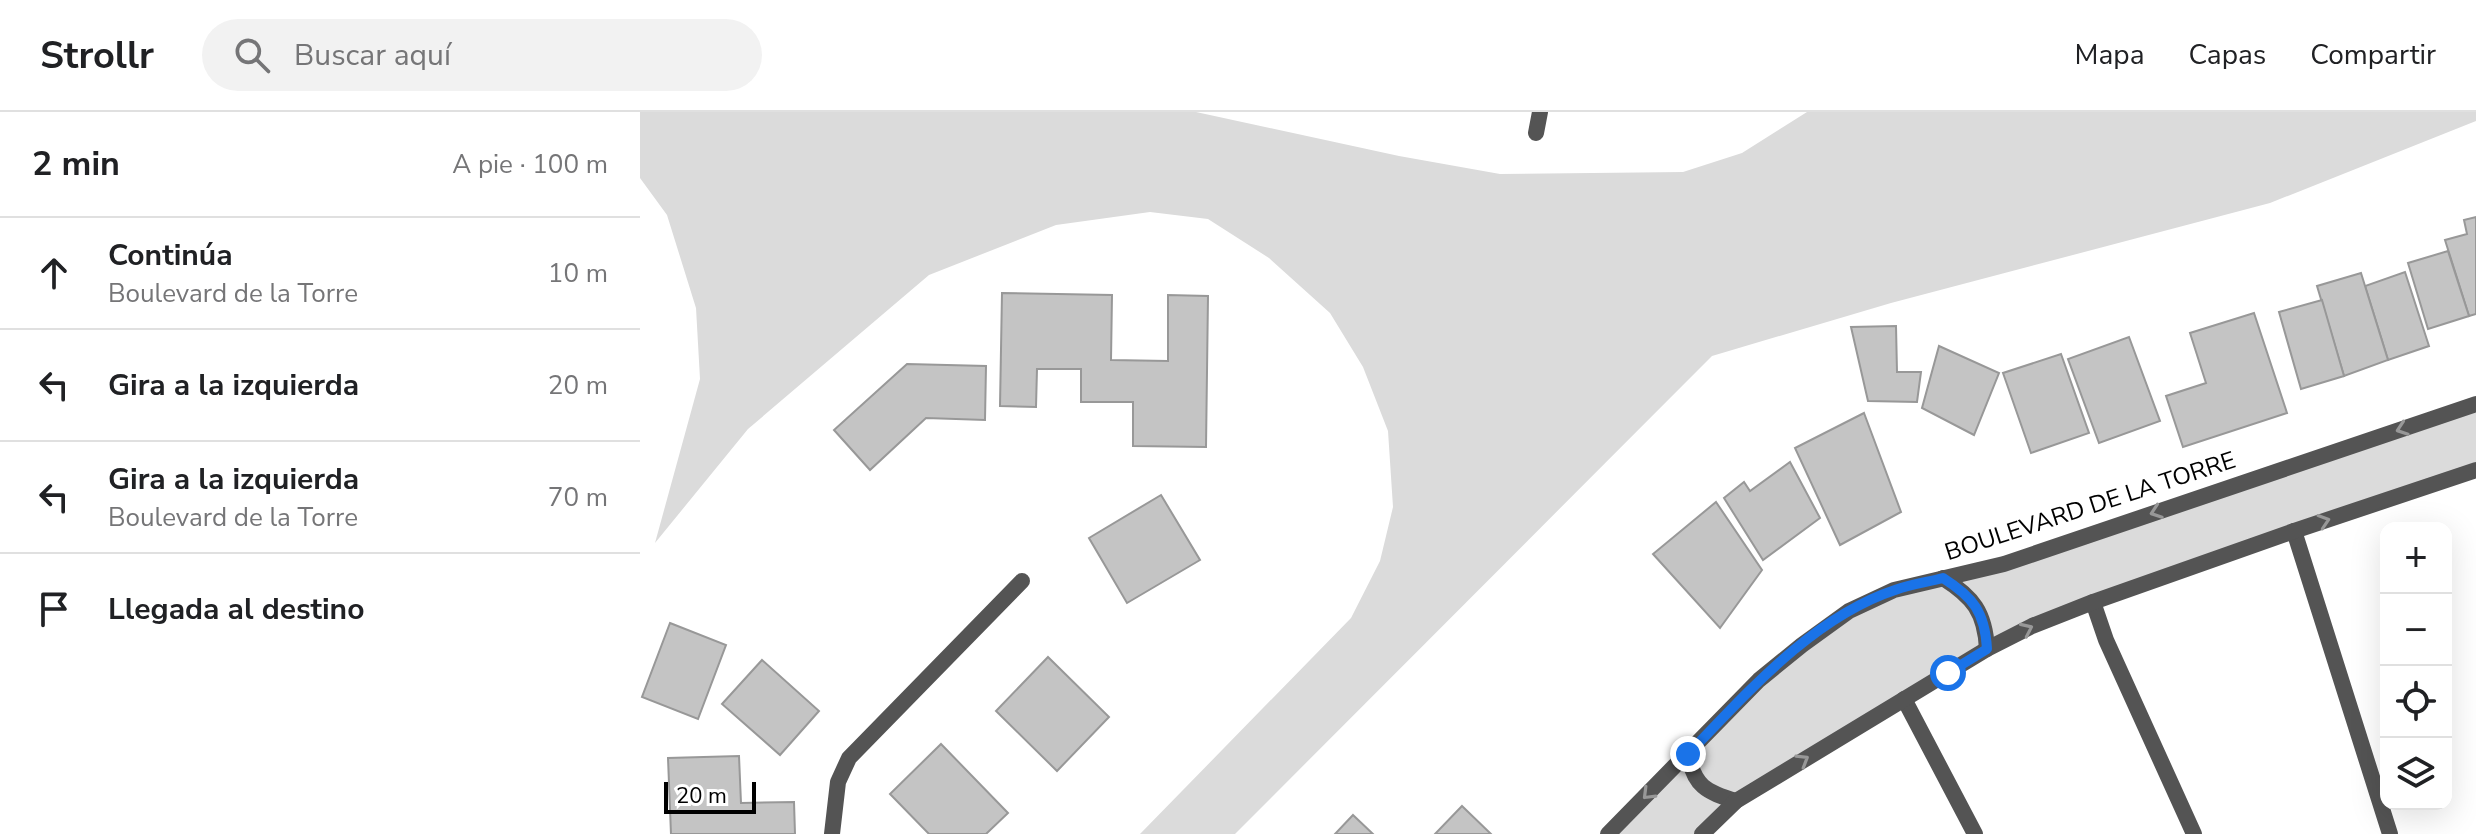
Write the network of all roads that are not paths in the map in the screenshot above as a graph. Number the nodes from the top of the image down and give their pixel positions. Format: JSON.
{"nodes":[{"id":1,"x":1540,"y":112,"type":"edge"},
{"id":2,"x":1536,"y":133,"type":"dead end"},
{"id":3,"x":2476,"y":404,"type":"edge"},
{"id":4,"x":2476,"y":470,"type":"edge"},
{"id":5,"x":2294,"y":531,"type":"junction"},
{"id":6,"x":1943,"y":578,"type":"junction"},
{"id":7,"x":1022,"y":581,"type":"dead end"},
{"id":8,"x":2093,"y":602,"type":"junction"},
{"id":9,"x":1987,"y":649,"type":"junction"},
{"id":10,"x":1904,"y":699,"type":"junction"},
{"id":11,"x":1688,"y":754,"type":"junction"},
{"id":12,"x":1736,"y":801,"type":"junction"},
{"id":13,"x":832,"y":834,"type":"edge"},
{"id":14,"x":1608,"y":834,"type":"edge"},
{"id":15,"x":1702,"y":834,"type":"edge"},
{"id":16,"x":1975,"y":834,"type":"edge"},
{"id":17,"x":2194,"y":834,"type":"edge"},
{"id":18,"x":2390,"y":834,"type":"edge"}],
"edges":[{"from":1,"to":2,"type":"street"},
{"from":3,"to":6,"type":"street","name":"BOULEVARD DE LA TORRE","one_way":true},
{"from":5,"to":4,"type":"street","one_way":true},
{"from":5,"to":8,"type":"street"},
{"from":5,"to":18,"type":"street"},
{"from":6,"to":9,"type":"street"},
{"from":6,"to":11,"type":"street","name":"BOULEVARD DE LA TORRE"},
{"from":7,"to":13,"type":"street"},
{"from":9,"to":8,"type":"street","one_way":true},
{"from":8,"to":17,"type":"street"},
{"from":9,"to":10,"type":"street"},
{"from":12,"to":10,"type":"street","one_way":true},
{"from":10,"to":16,"type":"street"},
{"from":11,"to":12,"type":"street"},
{"from":11,"to":14,"type":"street","name":"BOULEVARD DE LA TORRE","one_way":true},
{"from":12,"to":15,"type":"street"}]}
